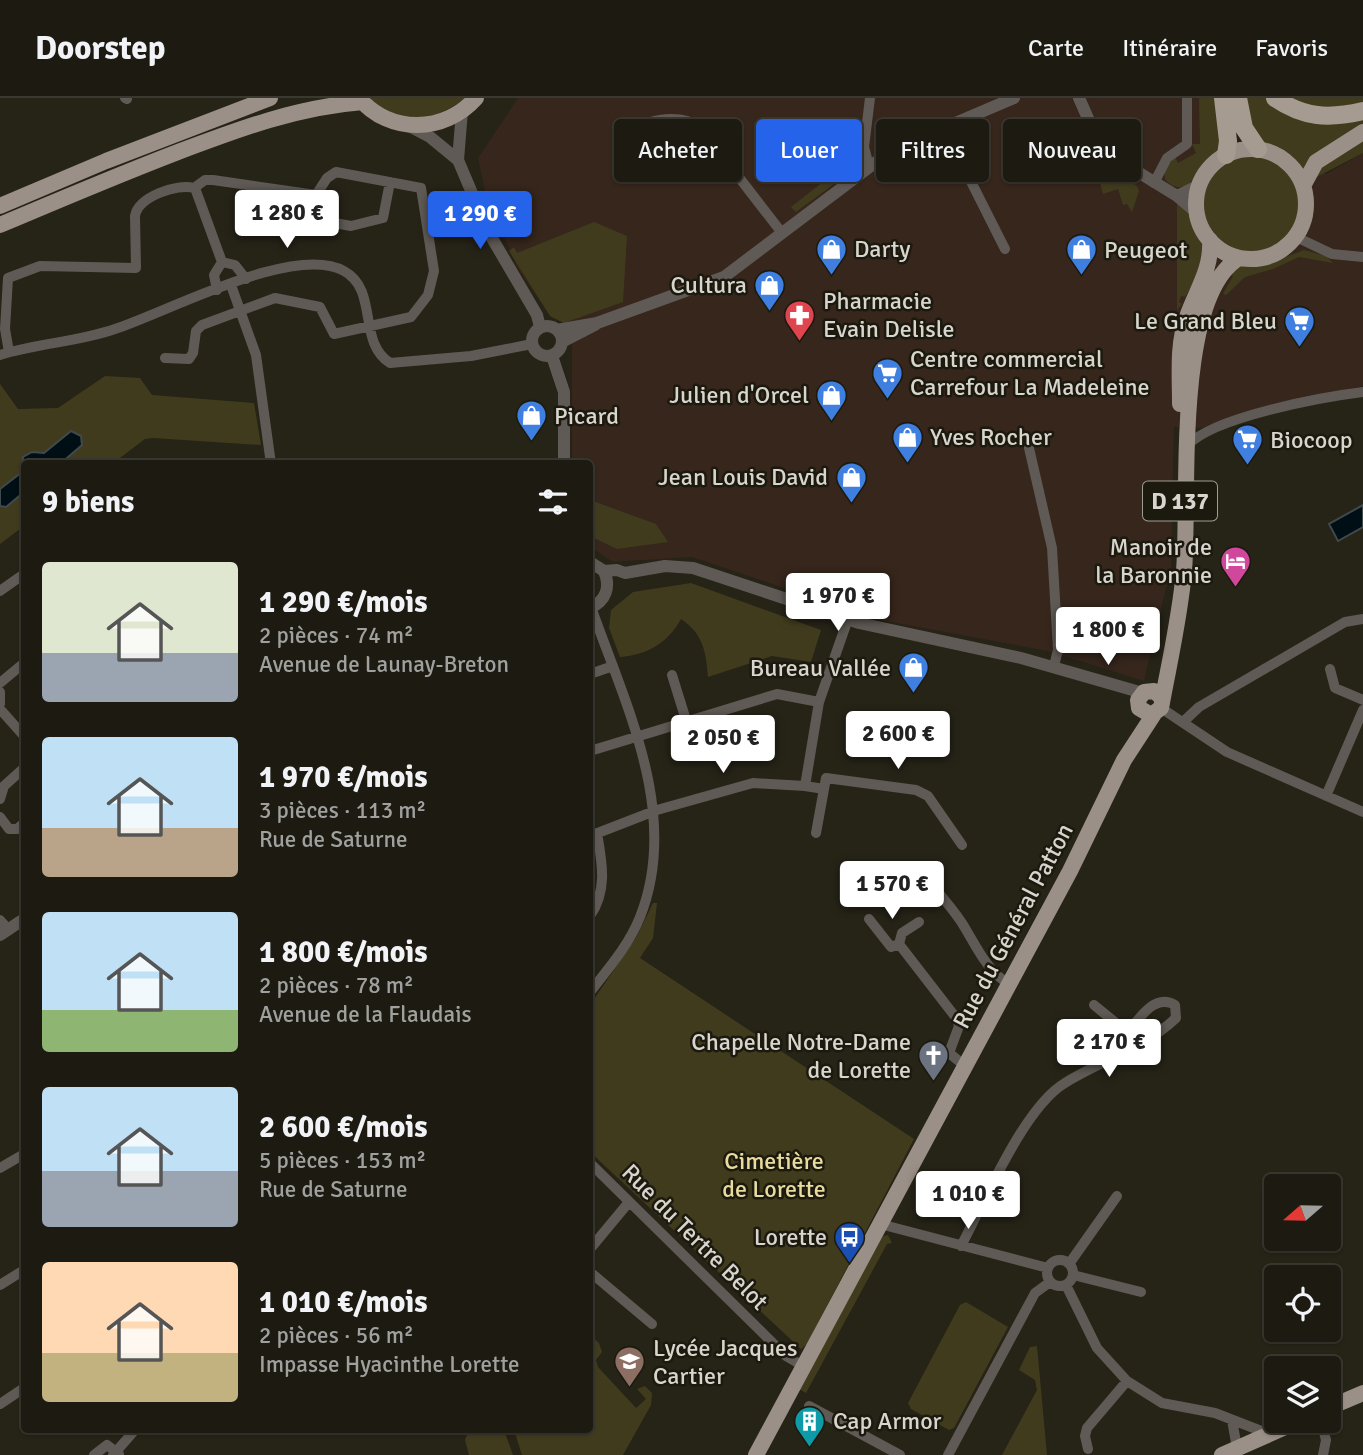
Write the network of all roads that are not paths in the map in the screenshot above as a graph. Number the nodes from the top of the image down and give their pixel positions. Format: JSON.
{"nodes":[{"id":1,"x":270,"y":98,"type":"edge"},
{"id":2,"x":476,"y":98,"type":"edge"},
{"id":3,"x":870,"y":98,"type":"edge"},
{"id":4,"x":1014,"y":98,"type":"edge"},
{"id":5,"x":1079,"y":98,"type":"edge"},
{"id":6,"x":1187,"y":98,"type":"edge"},
{"id":7,"x":1223,"y":98,"type":"edge"},
{"id":8,"x":1238,"y":98,"type":"edge"},
{"id":9,"x":1275,"y":98,"type":"edge"},
{"id":10,"x":361,"y":100,"type":"edge"},
{"id":11,"x":462,"y":111,"type":"junction"},
{"id":12,"x":1363,"y":111,"type":"edge"},
{"id":13,"x":961,"y":119,"type":"edge"},
{"id":14,"x":407,"y":125,"type":"junction"},
{"id":15,"x":1363,"y":132,"type":"edge"},
{"id":16,"x":1258,"y":149,"type":"junction"},
{"id":17,"x":1226,"y":155,"type":"junction"},
{"id":18,"x":458,"y":160,"type":"junction"},
{"id":19,"x":876,"y":162,"type":"edge"},
{"id":20,"x":869,"y":166,"type":"junction"},
{"id":21,"x":742,"y":181,"type":"edge"},
{"id":22,"x":390,"y":182,"type":"junction"},
{"id":23,"x":971,"y":182,"type":"edge"},
{"id":24,"x":1154,"y":183,"type":"junction"},
{"id":25,"x":1199,"y":186,"type":"junction"},
{"id":26,"x":1303,"y":186,"type":"junction"},
{"id":27,"x":195,"y":188,"type":"junction"},
{"id":28,"x":316,"y":195,"type":"junction"},
{"id":29,"x":1177,"y":196,"type":"junction"},
{"id":30,"x":0,"y":206,"type":"edge"},
{"id":31,"x":1197,"y":213,"type":"junction"},
{"id":32,"x":0,"y":225,"type":"edge"},
{"id":33,"x":782,"y":233,"type":"junction"},
{"id":34,"x":1296,"y":237,"type":"junction"},
{"id":35,"x":1210,"y":240,"type":"junction"},
{"id":36,"x":1005,"y":250,"type":"dead end"},
{"id":37,"x":1363,"y":257,"type":"edge"},
{"id":38,"x":1239,"y":258,"type":"junction"},
{"id":39,"x":222,"y":262,"type":"junction"},
{"id":40,"x":246,"y":279,"type":"junction"},
{"id":41,"x":231,"y":285,"type":"junction"},
{"id":42,"x":217,"y":290,"type":"junction"},
{"id":43,"x":240,"y":311,"type":"junction"},
{"id":44,"x":597,"y":323,"type":"junction"},
{"id":45,"x":370,"y":327,"type":"junction"},
{"id":46,"x":540,"y":327,"type":"junction"},
{"id":47,"x":556,"y":330,"type":"junction"},
{"id":48,"x":562,"y":342,"type":"junction"},
{"id":49,"x":531,"y":344,"type":"junction"},
{"id":50,"x":5,"y":353,"type":"edge"},
{"id":51,"x":552,"y":356,"type":"junction"},
{"id":52,"x":165,"y":358,"type":"dead end"},
{"id":53,"x":1363,"y":392,"type":"edge"},
{"id":54,"x":1188,"y":416,"type":"junction"},
{"id":55,"x":1209,"y":430,"type":"junction"},
{"id":56,"x":1186,"y":446,"type":"junction"},
{"id":57,"x":1028,"y":449,"type":"dead end"},
{"id":58,"x":270,"y":460,"type":"edge"},
{"id":59,"x":564,"y":460,"type":"edge"},
{"id":60,"x":593,"y":564,"type":"edge"},
{"id":61,"x":604,"y":571,"type":"junction"},
{"id":62,"x":625,"y":573,"type":"junction"},
{"id":63,"x":21,"y":575,"type":"edge"},
{"id":64,"x":608,"y":587,"type":"junction"},
{"id":65,"x":0,"y":591,"type":"edge"},
{"id":66,"x":593,"y":607,"type":"edge"},
{"id":67,"x":593,"y":613,"type":"edge"},
{"id":68,"x":848,"y":619,"type":"junction"},
{"id":69,"x":1363,"y":619,"type":"edge"},
{"id":70,"x":21,"y":666,"type":"edge"},
{"id":71,"x":613,"y":666,"type":"junction"},
{"id":72,"x":1054,"y":666,"type":"junction"},
{"id":73,"x":1330,"y":669,"type":"dead end"},
{"id":74,"x":593,"y":673,"type":"edge"},
{"id":75,"x":672,"y":675,"type":"dead end"},
{"id":76,"x":0,"y":683,"type":"edge"},
{"id":77,"x":0,"y":692,"type":"edge"},
{"id":78,"x":1363,"y":701,"type":"edge"},
{"id":79,"x":819,"y":702,"type":"junction"},
{"id":80,"x":1149,"y":703,"type":"junction"},
{"id":81,"x":0,"y":707,"type":"edge"},
{"id":82,"x":1362,"y":714,"type":"edge"},
{"id":83,"x":686,"y":720,"type":"junction"},
{"id":84,"x":1183,"y":722,"type":"junction"},
{"id":85,"x":21,"y":732,"type":"edge"},
{"id":86,"x":637,"y":736,"type":"junction"},
{"id":87,"x":593,"y":750,"type":"edge"},
{"id":88,"x":21,"y":771,"type":"edge"},
{"id":89,"x":805,"y":786,"type":"junction"},
{"id":90,"x":824,"y":789,"type":"junction"},
{"id":91,"x":1326,"y":796,"type":"junction"},
{"id":92,"x":0,"y":799,"type":"edge"},
{"id":93,"x":1363,"y":812,"type":"edge"},
{"id":94,"x":652,"y":813,"type":"junction"},
{"id":95,"x":0,"y":817,"type":"edge"},
{"id":96,"x":21,"y":826,"type":"edge"},
{"id":97,"x":816,"y":833,"type":"dead end"},
{"id":98,"x":593,"y":834,"type":"edge"},
{"id":99,"x":962,"y":845,"type":"dead end"},
{"id":100,"x":917,"y":892,"type":"dead end"},
{"id":101,"x":593,"y":909,"type":"edge"},
{"id":102,"x":869,"y":919,"type":"dead end"},
{"id":103,"x":21,"y":920,"type":"edge"},
{"id":104,"x":919,"y":922,"type":"dead end"},
{"id":105,"x":3,"y":928,"type":"edge"},
{"id":106,"x":899,"y":944,"type":"junction"},
{"id":107,"x":1009,"y":984,"type":"junction"},
{"id":108,"x":593,"y":988,"type":"edge"},
{"id":109,"x":1094,"y":1005,"type":"dead end"},
{"id":110,"x":1124,"y":1038,"type":"junction"},
{"id":111,"x":1130,"y":1051,"type":"junction"},
{"id":112,"x":965,"y":1066,"type":"junction"},
{"id":113,"x":21,"y":1156,"type":"edge"},
{"id":114,"x":593,"y":1166,"type":"edge"},
{"id":115,"x":0,"y":1168,"type":"edge"},
{"id":116,"x":1117,"y":1195,"type":"dead end"},
{"id":117,"x":629,"y":1202,"type":"junction"},
{"id":118,"x":880,"y":1224,"type":"junction"},
{"id":119,"x":593,"y":1245,"type":"edge"},
{"id":120,"x":961,"y":1246,"type":"junction"},
{"id":121,"x":1048,"y":1268,"type":"junction"},
{"id":122,"x":1071,"y":1269,"type":"junction"},
{"id":123,"x":21,"y":1272,"type":"edge"},
{"id":124,"x":593,"y":1275,"type":"edge"},
{"id":125,"x":1050,"y":1282,"type":"junction"},
{"id":126,"x":0,"y":1285,"type":"edge"},
{"id":127,"x":1066,"y":1285,"type":"junction"},
{"id":128,"x":1141,"y":1292,"type":"dead end"},
{"id":129,"x":652,"y":1324,"type":"dead end"},
{"id":130,"x":803,"y":1367,"type":"junction"},
{"id":131,"x":1127,"y":1381,"type":"junction"},
{"id":132,"x":21,"y":1390,"type":"edge"},
{"id":133,"x":1363,"y":1393,"type":"edge"},
{"id":134,"x":1341,"y":1402,"type":"edge"},
{"id":135,"x":0,"y":1404,"type":"edge"},
{"id":136,"x":808,"y":1406,"type":"dead end"},
{"id":137,"x":1232,"y":1420,"type":"junction"},
{"id":138,"x":133,"y":1433,"type":"edge"},
{"id":139,"x":1324,"y":1433,"type":"edge"},
{"id":140,"x":1269,"y":1434,"type":"joint"},
{"id":141,"x":1088,"y":1449,"type":"dead end"},
{"id":142,"x":1230,"y":1452,"type":"edge"},
{"id":143,"x":116,"y":1454,"type":"edge"},
{"id":144,"x":93,"y":1455,"type":"edge"},
{"id":145,"x":756,"y":1455,"type":"edge"},
{"id":146,"x":900,"y":1455,"type":"edge"},
{"id":147,"x":948,"y":1455,"type":"edge"},
{"id":148,"x":1323,"y":1455,"type":"edge"}],
"edges":[{"from":1,"to":30,"type":"main road"},
{"from":2,"to":11,"type":"main road"},
{"from":3,"to":20,"type":"street"},
{"from":4,"to":13,"type":"street"},
{"from":5,"to":24,"type":"street"},
{"from":6,"to":24,"type":"street"},
{"from":7,"to":17,"type":"highway"},
{"from":8,"to":16,"type":"highway"},
{"from":9,"to":12,"type":"highway"},
{"from":10,"to":14,"type":"main road"},
{"from":10,"to":32,"type":"main road"},
{"from":11,"to":14,"type":"main road"},
{"from":11,"to":18,"type":"street"},
{"from":14,"to":18,"type":"street"},
{"from":15,"to":26,"type":"main road"},
{"from":16,"to":17,"type":"main road"},
{"from":16,"to":26,"type":"main road"},
{"from":17,"to":25,"type":"main road"},
{"from":18,"to":46,"type":"street"},
{"from":19,"to":20,"type":"street"},
{"from":20,"to":33,"type":"street"},
{"from":21,"to":33,"type":"street"},
{"from":22,"to":28,"type":"street"},
{"from":22,"to":28,"type":"street"},
{"from":22,"to":45,"type":"street"},
{"from":23,"to":36,"type":"street"},
{"from":24,"to":29,"type":"street"},
{"from":25,"to":29,"type":"street"},
{"from":25,"to":31,"type":"main road"},
{"from":26,"to":34,"type":"main road"},
{"from":27,"to":28,"type":"street"},
{"from":27,"to":39,"type":"street"},
{"from":27,"to":50,"type":"street"},
{"from":29,"to":31,"type":"street"},
{"from":31,"to":35,"type":"main road"},
{"from":33,"to":44,"type":"street"},
{"from":34,"to":37,"type":"street"},
{"from":34,"to":38,"type":"main road"},
{"from":35,"to":38,"type":"main road"},
{"from":35,"to":80,"type":"main road","name":"Rue du Général Patton","number":"D 137"},
{"from":38,"to":54,"type":"main road","name":"Rue du Général Patton","number":"D 137"},
{"from":39,"to":40,"type":"street"},
{"from":39,"to":42,"type":"street"},
{"from":40,"to":41,"type":"street"},
{"from":40,"to":45,"type":"street"},
{"from":41,"to":42,"type":"street"},
{"from":41,"to":43,"type":"street"},
{"from":42,"to":50,"type":"street"},
{"from":43,"to":45,"type":"street"},
{"from":43,"to":52,"type":"street"},
{"from":43,"to":58,"type":"street"},
{"from":44,"to":47,"type":"street"},
{"from":44,"to":48,"type":"street"},
{"from":45,"to":49,"type":"street"},
{"from":46,"to":47,"type":"street"},
{"from":46,"to":49,"type":"street"},
{"from":47,"to":48,"type":"street"},
{"from":48,"to":51,"type":"street"},
{"from":49,"to":51,"type":"street"},
{"from":51,"to":59,"type":"street"},
{"from":53,"to":55,"type":"street"},
{"from":54,"to":55,"type":"street"},
{"from":54,"to":56,"type":"main road","name":"Rue du Général Patton","number":"D 137"},
{"from":55,"to":56,"type":"street"},
{"from":56,"to":80,"type":"main road","name":"Rue du Général Patton","number":"D 137"},
{"from":57,"to":72,"type":"street"},
{"from":60,"to":61,"type":"street"},
{"from":61,"to":62,"type":"street"},
{"from":61,"to":64,"type":"street"},
{"from":62,"to":64,"type":"street"},
{"from":62,"to":68,"type":"street"},
{"from":63,"to":65,"type":"street"},
{"from":64,"to":66,"type":"street"},
{"from":67,"to":71,"type":"street"},
{"from":68,"to":72,"type":"street"},
{"from":68,"to":79,"type":"street"},
{"from":69,"to":84,"type":"street"},
{"from":70,"to":76,"type":"street"},
{"from":71,"to":74,"type":"street"},
{"from":71,"to":86,"type":"street"},
{"from":72,"to":80,"type":"street"},
{"from":73,"to":78,"type":"street"},
{"from":75,"to":83,"type":"street"},
{"from":77,"to":81,"type":"street"},
{"from":79,"to":83,"type":"street"},
{"from":79,"to":89,"type":"street"},
{"from":80,"to":84,"type":"street"},
{"from":80,"to":107,"type":"main road","name":"Rue du Général Patton","number":"D 137"},
{"from":81,"to":85,"type":"street"},
{"from":82,"to":91,"type":"street"},
{"from":83,"to":86,"type":"street"},
{"from":84,"to":91,"type":"street"},
{"from":86,"to":87,"type":"street"},
{"from":86,"to":94,"type":"street"},
{"from":88,"to":92,"type":"street"},
{"from":89,"to":90,"type":"street"},
{"from":89,"to":94,"type":"street"},
{"from":90,"to":97,"type":"street"},
{"from":90,"to":99,"type":"street"},
{"from":91,"to":93,"type":"street"},
{"from":94,"to":98,"type":"street"},
{"from":94,"to":108,"type":"street"},
{"from":95,"to":96,"type":"street"},
{"from":98,"to":101,"type":"street"},
{"from":100,"to":107,"type":"street"},
{"from":102,"to":106,"type":"street"},
{"from":103,"to":105,"type":"street"},
{"from":104,"to":106,"type":"street"},
{"from":106,"to":112,"type":"street"},
{"from":107,"to":112,"type":"main road","name":"Rue du Général Patton","number":"D 137"},
{"from":109,"to":110,"type":"street"},
{"from":110,"to":111,"type":"street"},
{"from":110,"to":111,"type":"street"},
{"from":111,"to":120,"type":"street"},
{"from":112,"to":118,"type":"main road","name":"Rue du Général Patton","number":"D 137"},
{"from":113,"to":115,"type":"street"},
{"from":114,"to":117,"type":"street","name":"Rue du Tertre Belot"},
{"from":116,"to":122,"type":"street"},
{"from":117,"to":119,"type":"street"},
{"from":117,"to":130,"type":"street","name":"Rue du Tertre Belot"},
{"from":118,"to":120,"type":"street"},
{"from":118,"to":130,"type":"main road","number":"D 137"},
{"from":120,"to":121,"type":"street"},
{"from":121,"to":122,"type":"street"},
{"from":121,"to":125,"type":"street"},
{"from":122,"to":127,"type":"street"},
{"from":122,"to":128,"type":"street"},
{"from":123,"to":126,"type":"street"},
{"from":124,"to":129,"type":"street"},
{"from":125,"to":127,"type":"street"},
{"from":125,"to":147,"type":"street"},
{"from":127,"to":131,"type":"street"},
{"from":130,"to":145,"type":"main road","number":"D 137"},
{"from":131,"to":137,"type":"street"},
{"from":131,"to":141,"type":"street"},
{"from":132,"to":135,"type":"street"},
{"from":133,"to":134,"type":"main road"},
{"from":136,"to":146,"type":"street"},
{"from":137,"to":140,"type":"street"},
{"from":137,"to":142,"type":"street"},
{"from":138,"to":143,"type":"street"},
{"from":139,"to":148,"type":"street"},
{"from":140,"to":142,"type":"main road"},
{"from":143,"to":144,"type":"street"}]}
